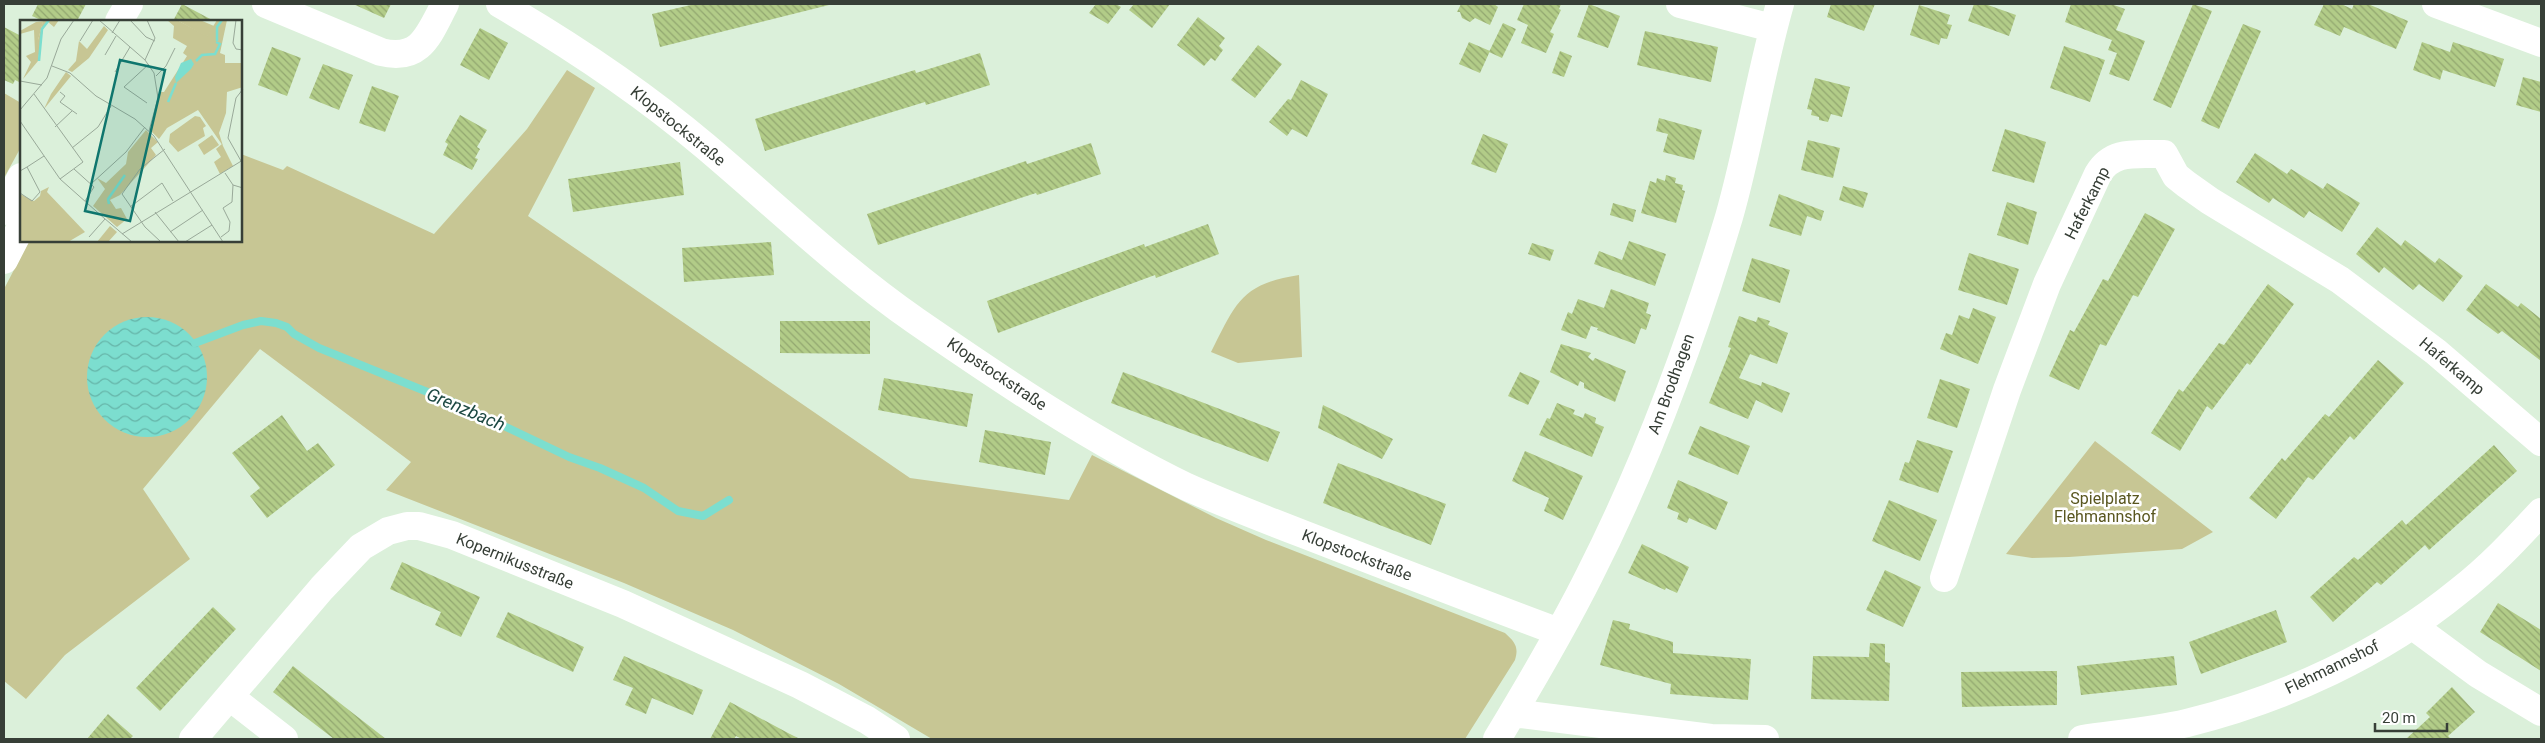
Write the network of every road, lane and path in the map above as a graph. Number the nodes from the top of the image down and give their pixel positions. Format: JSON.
{"nodes":[{"id":1,"x":129,"y":4,"type":"edge"},
{"id":2,"x":266,"y":4,"type":"edge"},
{"id":3,"x":445,"y":4,"type":"edge"},
{"id":4,"x":500,"y":4,"type":"edge"},
{"id":5,"x":1680,"y":4,"type":"edge"},
{"id":6,"x":2436,"y":4,"type":"edge"},
{"id":7,"x":1776,"y":16,"type":"edge"},
{"id":8,"x":120,"y":20,"type":"edge"},
{"id":9,"x":2541,"y":43,"type":"edge"},
{"id":10,"x":20,"y":179,"type":"edge"},
{"id":11,"x":4,"y":211,"type":"edge"},
{"id":12,"x":20,"y":229,"type":"edge"},
{"id":13,"x":4,"y":260,"type":"edge"},
{"id":14,"x":2541,"y":442,"type":"edge"},
{"id":15,"x":2541,"y":512,"type":"edge"},
{"id":16,"x":1944,"y":578,"type":"dead end"},
{"id":17,"x":2413,"y":626,"type":"junction"},
{"id":18,"x":1559,"y":632,"type":"junction"},
{"id":19,"x":230,"y":697,"type":"junction"},
{"id":20,"x":2541,"y":712,"type":"edge"},
{"id":21,"x":1513,"y":713,"type":"junction"},
{"id":22,"x":193,"y":739,"type":"edge"},
{"id":23,"x":284,"y":739,"type":"edge"},
{"id":24,"x":896,"y":739,"type":"edge"},
{"id":25,"x":1497,"y":739,"type":"edge"},
{"id":26,"x":1765,"y":739,"type":"edge"},
{"id":27,"x":2082,"y":739,"type":"edge"}],
"edges":[{"from":1,"to":8,"type":"street"},
{"from":2,"to":3,"type":"street"},
{"from":4,"to":18,"type":"street","name":"Klopstockstraße"},
{"from":5,"to":7,"type":"street"},
{"from":6,"to":9,"type":"street"},
{"from":7,"to":18,"type":"street","name":"Am Brodhagen"},
{"from":10,"to":11,"type":"street"},
{"from":12,"to":13,"type":"street"},
{"from":14,"to":16,"type":"street","name":"Haferkamp"},
{"from":15,"to":17,"type":"street","name":"Flehmannshof"},
{"from":17,"to":20,"type":"street"},
{"from":17,"to":27,"type":"street","name":"Flehmannshof"},
{"from":18,"to":21,"type":"street","name":"Am Brodhagen"},
{"from":19,"to":22,"type":"street","name":"Kopernikusstraße"},
{"from":19,"to":23,"type":"street"},
{"from":19,"to":24,"type":"street","name":"Kopernikusstraße"},
{"from":21,"to":25,"type":"street","name":"Am Brodhagen"},
{"from":21,"to":26,"type":"street"}]}
